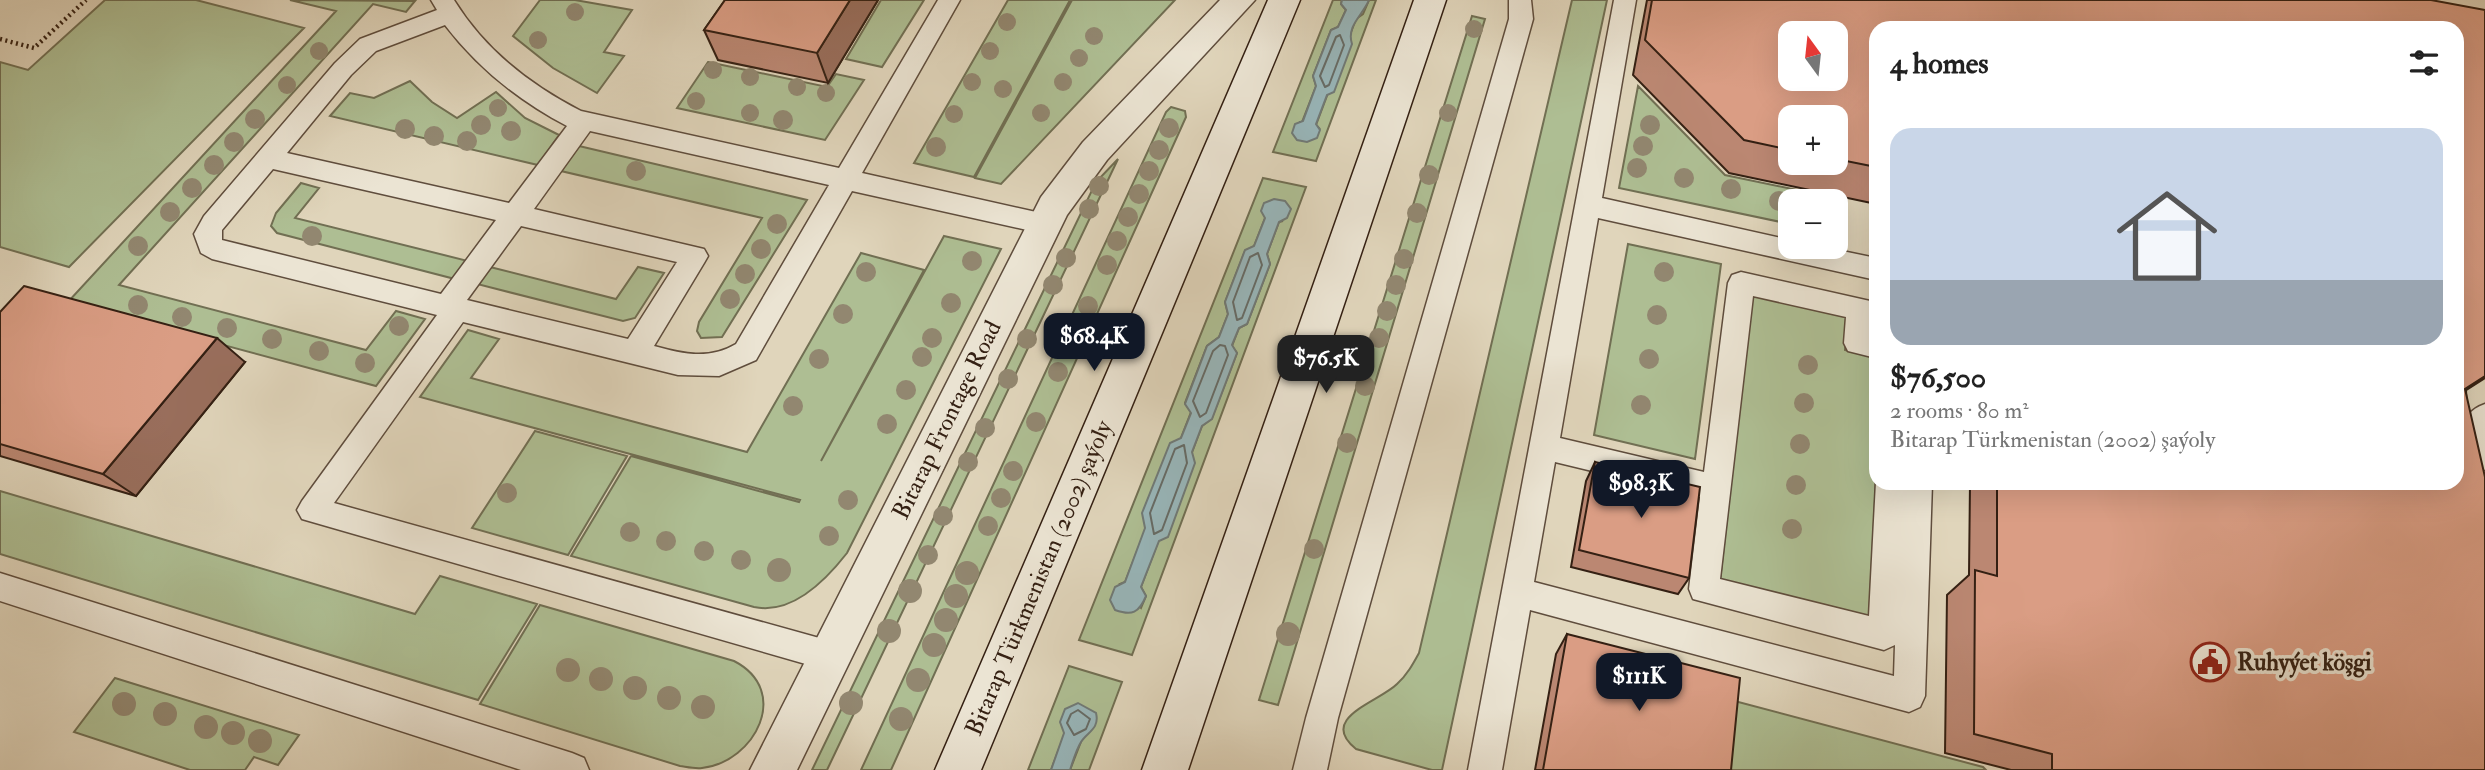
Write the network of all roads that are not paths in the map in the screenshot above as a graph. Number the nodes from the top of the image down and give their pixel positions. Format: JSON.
{"nodes":[{"id":1,"x":949,"y":0,"type":"edge"},
{"id":2,"x":1239,"y":0,"type":"edge"},
{"id":3,"x":1284,"y":0,"type":"edge"},
{"id":4,"x":1430,"y":0,"type":"edge"},
{"id":5,"x":1520,"y":0,"type":"edge"},
{"id":6,"x":1625,"y":0,"type":"edge"},
{"id":7,"x":446,"y":7,"type":"edge"},
{"id":8,"x":584,"y":121,"type":"junction"},
{"id":9,"x":268,"y":158,"type":"junction"},
{"id":10,"x":846,"y":180,"type":"junction"},
{"id":11,"x":1587,"y":205,"type":"junction"},
{"id":12,"x":517,"y":212,"type":"junction"},
{"id":13,"x":1045,"y":224,"type":"junction"},
{"id":14,"x":1869,"y":267,"type":"edge"},
{"id":15,"x":452,"y":308,"type":"junction"},
{"id":16,"x":1869,"y":345,"type":"edge"},
{"id":17,"x":635,"y":352,"type":"junction"},
{"id":18,"x":2485,"y":416,"type":"edge"},
{"id":19,"x":1544,"y":447,"type":"junction"},
{"id":20,"x":2485,"y":457,"type":"edge"},
{"id":21,"x":1716,"y":488,"type":"junction"},
{"id":22,"x":1890,"y":490,"type":"edge"},
{"id":23,"x":1917,"y":490,"type":"edge"},
{"id":24,"x":0,"y":587,"type":"edge"},
{"id":25,"x":1517,"y":592,"type":"junction"},
{"id":26,"x":830,"y":656,"type":"junction"},
{"id":27,"x":1176,"y":767,"type":"edge"},
{"id":28,"x":572,"y":770,"type":"edge"},
{"id":29,"x":773,"y":770,"type":"edge"},
{"id":30,"x":958,"y":770,"type":"edge"},
{"id":31,"x":1310,"y":770,"type":"edge"},
{"id":32,"x":1485,"y":770,"type":"edge"}],
"edges":[{"from":1,"to":10,"type":"lane"},
{"from":2,"to":13,"type":"main road","name":"Bitarap Frontage Road"},
{"from":3,"to":30,"type":"main road","name":"Bitarap Türkmenistan (2002) şaýoly"},
{"from":4,"to":27,"type":"main road"},
{"from":5,"to":31,"type":"lane"},
{"from":6,"to":11,"type":"lane"},
{"from":7,"to":8,"type":"lane"},
{"from":7,"to":9,"type":"lane"},
{"from":8,"to":10,"type":"lane"},
{"from":8,"to":12,"type":"lane"},
{"from":9,"to":12,"type":"lane"},
{"from":9,"to":15,"type":"lane"},
{"from":10,"to":13,"type":"lane"},
{"from":10,"to":17,"type":"lane"},
{"from":11,"to":14,"type":"lane"},
{"from":11,"to":19,"type":"lane"},
{"from":12,"to":15,"type":"lane"},
{"from":12,"to":17,"type":"lane"},
{"from":13,"to":26,"type":"main road","name":"Bitarap Frontage Road"},
{"from":15,"to":17,"type":"lane"},
{"from":15,"to":26,"type":"lane"},
{"from":16,"to":21,"type":"lane"},
{"from":18,"to":20,"type":"lane"},
{"from":19,"to":21,"type":"lane"},
{"from":19,"to":25,"type":"lane"},
{"from":21,"to":22,"type":"lane"},
{"from":23,"to":25,"type":"lane"},
{"from":24,"to":28,"type":"lane"},
{"from":25,"to":32,"type":"lane"},
{"from":26,"to":29,"type":"main road","name":"Bitarap Frontage Road"}]}
